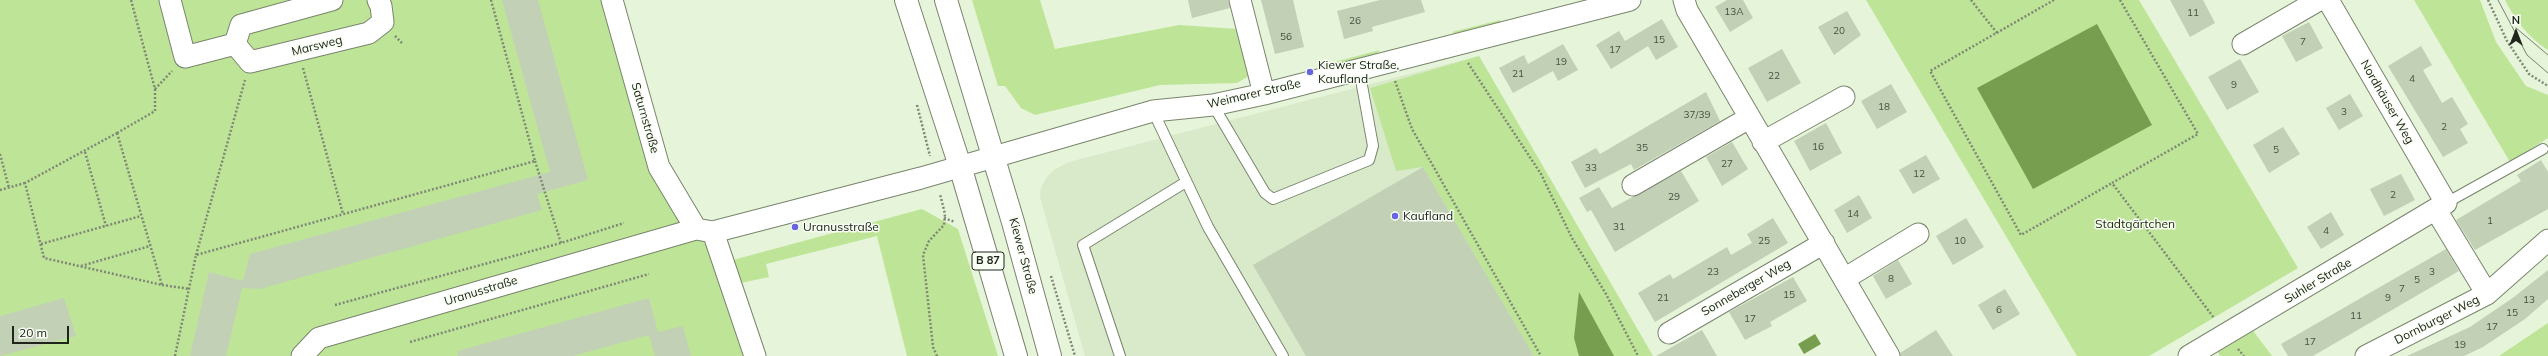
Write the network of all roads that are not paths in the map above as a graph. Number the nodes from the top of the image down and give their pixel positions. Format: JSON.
{"nodes":[{"id":1,"x":170,"y":0,"type":"edge"},
{"id":2,"x":332,"y":0,"type":"edge"},
{"id":3,"x":378,"y":0,"type":"edge"},
{"id":4,"x":612,"y":0,"type":"edge"},
{"id":5,"x":906,"y":0,"type":"edge"},
{"id":6,"x":946,"y":0,"type":"edge"},
{"id":7,"x":1240,"y":0,"type":"edge"},
{"id":8,"x":1630,"y":0,"type":"edge"},
{"id":9,"x":1684,"y":0,"type":"edge"},
{"id":10,"x":2319,"y":0,"type":"edge"},
{"id":11,"x":2328,"y":0,"type":"edge"},
{"id":12,"x":235,"y":44,"type":"junction"},
{"id":13,"x":2242,"y":44,"type":"dead end"},
{"id":14,"x":1359,"y":70,"type":"junction"},
{"id":15,"x":1264,"y":94,"type":"junction"},
{"id":16,"x":1844,"y":97,"type":"dead end"},
{"id":17,"x":1213,"y":105,"type":"junction"},
{"id":18,"x":1153,"y":111,"type":"junction"},
{"id":19,"x":1749,"y":118,"type":"junction"},
{"id":20,"x":1763,"y":142,"type":"junction"},
{"id":21,"x":2543,"y":149,"type":"dead end"},
{"id":22,"x":994,"y":156,"type":"junction"},
{"id":23,"x":960,"y":166,"type":"junction"},
{"id":24,"x":1186,"y":182,"type":"junction"},
{"id":25,"x":1633,"y":185,"type":"dead end"},
{"id":26,"x":2441,"y":207,"type":"junction"},
{"id":27,"x":704,"y":231,"type":"junction"},
{"id":28,"x":1918,"y":234,"type":"dead end"},
{"id":29,"x":2548,"y":240,"type":"edge"},
{"id":30,"x":1824,"y":243,"type":"junction"},
{"id":31,"x":1844,"y":278,"type":"junction"},
{"id":32,"x":2486,"y":294,"type":"junction"},
{"id":33,"x":1669,"y":333,"type":"dead end"},
{"id":34,"x":302,"y":356,"type":"edge"},
{"id":35,"x":755,"y":356,"type":"edge"},
{"id":36,"x":1016,"y":356,"type":"edge"},
{"id":37,"x":1050,"y":356,"type":"edge"},
{"id":38,"x":1120,"y":356,"type":"edge"},
{"id":39,"x":1283,"y":356,"type":"edge"},
{"id":40,"x":1889,"y":356,"type":"edge"},
{"id":41,"x":2189,"y":356,"type":"edge"},
{"id":42,"x":2366,"y":356,"type":"edge"}],
"edges":[{"from":1,"to":12,"type":"street"},
{"from":2,"to":12,"type":"street"},
{"from":3,"to":12,"type":"street","name":"Marsweg"},
{"from":4,"to":27,"type":"street","name":"Saturnstraße"},
{"from":5,"to":23,"type":"main road","number":"B 87"},
{"from":6,"to":22,"type":"main road","name":"Kiewer Straße","number":"B 87"},
{"from":7,"to":15,"type":"street"},
{"from":8,"to":14,"type":"street","name":"Weimarer Straße"},
{"from":9,"to":19,"type":"street"},
{"from":10,"to":13,"type":"street"},
{"from":11,"to":26,"type":"street","name":"Nordhäuser Weg"},
{"from":14,"to":15,"type":"street","name":"Weimarer Straße"},
{"from":14,"to":17,"type":"lane"},
{"from":15,"to":17,"type":"street","name":"Weimarer Straße"},
{"from":16,"to":20,"type":"street"},
{"from":17,"to":18,"type":"street","name":"Weimarer Straße"},
{"from":18,"to":22,"type":"street","name":"Weimarer Straße"},
{"from":18,"to":24,"type":"lane"},
{"from":19,"to":20,"type":"street"},
{"from":19,"to":25,"type":"street"},
{"from":20,"to":30,"type":"street"},
{"from":21,"to":26,"type":"lane"},
{"from":22,"to":23,"type":"street"},
{"from":22,"to":37,"type":"main road","name":"Kiewer Straße","number":"B 87"},
{"from":23,"to":27,"type":"street","name":"Uranusstraße"},
{"from":23,"to":36,"type":"main road","number":"B 87"},
{"from":24,"to":38,"type":"lane"},
{"from":24,"to":39,"type":"lane"},
{"from":26,"to":32,"type":"street","name":"Dornburger Weg"},
{"from":26,"to":41,"type":"street","name":"Suhler Straße"},
{"from":27,"to":34,"type":"street","name":"Uranusstraße"},
{"from":27,"to":35,"type":"street"},
{"from":28,"to":31,"type":"street"},
{"from":29,"to":32,"type":"street","name":"Dornburger Weg"},
{"from":30,"to":31,"type":"street"},
{"from":30,"to":33,"type":"street","name":"Sonneberger Weg"},
{"from":31,"to":40,"type":"street"},
{"from":32,"to":42,"type":"street","name":"Dornburger Weg"}]}
